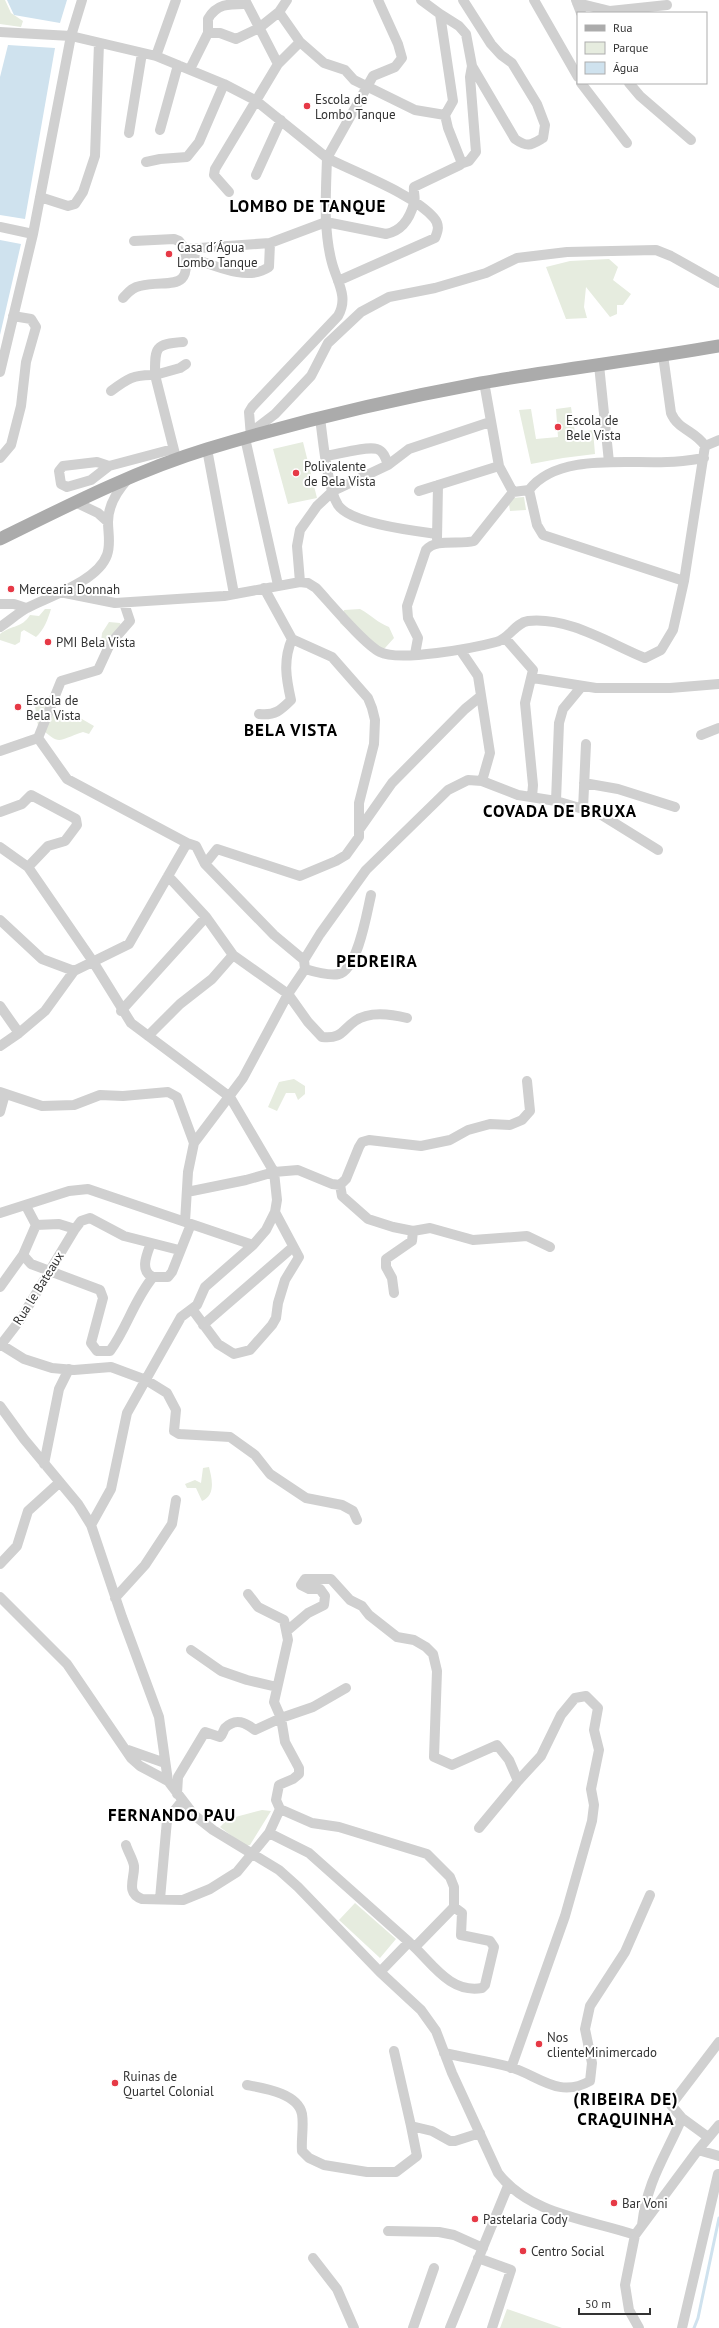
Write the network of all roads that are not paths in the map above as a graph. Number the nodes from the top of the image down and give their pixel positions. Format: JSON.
{"nodes":[{"id":1,"x":82,"y":0,"type":"edge"},
{"id":2,"x":176,"y":0,"type":"edge"},
{"id":3,"x":287,"y":0,"type":"edge"},
{"id":4,"x":378,"y":0,"type":"edge"},
{"id":5,"x":421,"y":0,"type":"edge"},
{"id":6,"x":463,"y":0,"type":"edge"},
{"id":7,"x":534,"y":0,"type":"edge"},
{"id":8,"x":576,"y":1,"type":"edge"},
{"id":9,"x":222,"y":2,"type":"edge"},
{"id":10,"x":246,"y":2,"type":"edge"},
{"id":11,"x":667,"y":5,"type":"dead end"},
{"id":12,"x":279,"y":12,"type":"junction"},
{"id":13,"x":581,"y":12,"type":"edge"},
{"id":14,"x":440,"y":14,"type":"junction"},
{"id":15,"x":259,"y":28,"type":"junction"},
{"id":16,"x":0,"y":32,"type":"edge"},
{"id":17,"x":208,"y":33,"type":"junction"},
{"id":18,"x":71,"y":36,"type":"junction"},
{"id":19,"x":99,"y":42,"type":"junction"},
{"id":20,"x":300,"y":42,"type":"junction"},
{"id":21,"x":142,"y":53,"type":"junction"},
{"id":22,"x":156,"y":56,"type":"junction"},
{"id":23,"x":278,"y":64,"type":"junction"},
{"id":24,"x":178,"y":65,"type":"junction"},
{"id":25,"x":472,"y":66,"type":"junction"},
{"id":26,"x":190,"y":69,"type":"junction"},
{"id":27,"x":577,"y":76,"type":"edge"},
{"id":28,"x":224,"y":84,"type":"junction"},
{"id":29,"x":582,"y":84,"type":"edge"},
{"id":30,"x":630,"y":84,"type":"edge"},
{"id":31,"x":366,"y":86,"type":"junction"},
{"id":32,"x":255,"y":100,"type":"junction"},
{"id":33,"x":445,"y":115,"type":"junction"},
{"id":34,"x":281,"y":120,"type":"junction"},
{"id":35,"x":160,"y":130,"type":"dead end"},
{"id":36,"x":129,"y":133,"type":"dead end"},
{"id":37,"x":691,"y":140,"type":"dead end"},
{"id":38,"x":626,"y":143,"type":"dead end"},
{"id":39,"x":327,"y":158,"type":"junction"},
{"id":40,"x":146,"y":162,"type":"dead end"},
{"id":41,"x":460,"y":164,"type":"junction"},
{"id":42,"x":256,"y":175,"type":"dead end"},
{"id":43,"x":229,"y":192,"type":"dead end"},
{"id":44,"x":40,"y":197,"type":"junction"},
{"id":45,"x":415,"y":201,"type":"junction"},
{"id":46,"x":326,"y":222,"type":"junction"},
{"id":47,"x":0,"y":227,"type":"edge"},
{"id":48,"x":33,"y":234,"type":"junction"},
{"id":49,"x":134,"y":241,"type":"dead end"},
{"id":50,"x":270,"y":243,"type":"junction"},
{"id":51,"x":185,"y":253,"type":"junction"},
{"id":52,"x":338,"y":281,"type":"junction"},
{"id":53,"x":719,"y":283,"type":"edge"},
{"id":54,"x":123,"y":298,"type":"dead end"},
{"id":55,"x":14,"y":316,"type":"junction"},
{"id":56,"x":183,"y":342,"type":"dead end"},
{"id":57,"x":719,"y":346,"type":"edge"},
{"id":58,"x":663,"y":355,"type":"junction"},
{"id":59,"x":186,"y":364,"type":"dead end"},
{"id":60,"x":599,"y":365,"type":"junction"},
{"id":61,"x":0,"y":372,"type":"edge"},
{"id":62,"x":155,"y":376,"type":"junction"},
{"id":63,"x":484,"y":382,"type":"junction"},
{"id":64,"x":111,"y":391,"type":"dead end"},
{"id":65,"x":320,"y":418,"type":"junction"},
{"id":66,"x":490,"y":422,"type":"junction"},
{"id":67,"x":249,"y":436,"type":"junction"},
{"id":68,"x":719,"y":440,"type":"edge"},
{"id":69,"x":705,"y":446,"type":"junction"},
{"id":70,"x":206,"y":449,"type":"junction"},
{"id":71,"x":175,"y":454,"type":"junction"},
{"id":72,"x":326,"y":456,"type":"junction"},
{"id":73,"x":0,"y":458,"type":"edge"},
{"id":74,"x":704,"y":458,"type":"junction"},
{"id":75,"x":609,"y":462,"type":"junction"},
{"id":76,"x":388,"y":464,"type":"junction"},
{"id":77,"x":109,"y":466,"type":"dead end"},
{"id":78,"x":499,"y":466,"type":"junction"},
{"id":79,"x":128,"y":478,"type":"junction"},
{"id":80,"x":438,"y":485,"type":"junction"},
{"id":81,"x":529,"y":490,"type":"junction"},
{"id":82,"x":333,"y":491,"type":"junction"},
{"id":83,"x":419,"y":491,"type":"dead end"},
{"id":84,"x":513,"y":492,"type":"junction"},
{"id":85,"x":75,"y":502,"type":"junction"},
{"id":86,"x":108,"y":522,"type":"junction"},
{"id":87,"x":0,"y":539,"type":"edge"},
{"id":88,"x":437,"y":539,"type":"junction"},
{"id":89,"x":684,"y":581,"type":"junction"},
{"id":90,"x":300,"y":582,"type":"junction"},
{"id":91,"x":278,"y":585,"type":"junction"},
{"id":92,"x":264,"y":588,"type":"junction"},
{"id":93,"x":60,"y":592,"type":"junction"},
{"id":94,"x":234,"y":594,"type":"junction"},
{"id":95,"x":124,"y":603,"type":"junction"},
{"id":96,"x":0,"y":604,"type":"edge"},
{"id":97,"x":26,"y":608,"type":"junction"},
{"id":98,"x":0,"y":627,"type":"edge"},
{"id":99,"x":505,"y":638,"type":"junction"},
{"id":100,"x":292,"y":639,"type":"junction"},
{"id":101,"x":461,"y":651,"type":"junction"},
{"id":102,"x":415,"y":654,"type":"junction"},
{"id":103,"x":533,"y":678,"type":"junction"},
{"id":104,"x":719,"y":684,"type":"edge"},
{"id":105,"x":582,"y":686,"type":"junction"},
{"id":106,"x":481,"y":696,"type":"junction"},
{"id":107,"x":260,"y":714,"type":"dead end"},
{"id":108,"x":719,"y":728,"type":"edge"},
{"id":109,"x":701,"y":735,"type":"dead end"},
{"id":110,"x":38,"y":738,"type":"junction"},
{"id":111,"x":586,"y":744,"type":"dead end"},
{"id":112,"x":0,"y":751,"type":"edge"},
{"id":113,"x":482,"y":781,"type":"junction"},
{"id":114,"x":584,"y":783,"type":"junction"},
{"id":115,"x":532,"y":798,"type":"junction"},
{"id":116,"x":556,"y":801,"type":"junction"},
{"id":117,"x":676,"y":807,"type":"dead end"},
{"id":118,"x":583,"y":809,"type":"junction"},
{"id":119,"x":0,"y":812,"type":"edge"},
{"id":120,"x":358,"y":832,"type":"junction"},
{"id":121,"x":192,"y":845,"type":"junction"},
{"id":122,"x":0,"y":847,"type":"edge"},
{"id":123,"x":218,"y":849,"type":"junction"},
{"id":124,"x":658,"y":850,"type":"dead end"},
{"id":125,"x":205,"y":864,"type":"junction"},
{"id":126,"x":28,"y":867,"type":"junction"},
{"id":127,"x":168,"y":876,"type":"junction"},
{"id":128,"x":371,"y":895,"type":"dead end"},
{"id":129,"x":206,"y":917,"type":"junction"},
{"id":130,"x":0,"y":920,"type":"edge"},
{"id":131,"x":233,"y":955,"type":"junction"},
{"id":132,"x":92,"y":960,"type":"junction"},
{"id":133,"x":305,"y":965,"type":"junction"},
{"id":134,"x":74,"y":971,"type":"junction"},
{"id":135,"x":288,"y":994,"type":"junction"},
{"id":136,"x":0,"y":1006,"type":"edge"},
{"id":137,"x":121,"y":1011,"type":"junction"},
{"id":138,"x":407,"y":1018,"type":"dead end"},
{"id":139,"x":19,"y":1033,"type":"junction"},
{"id":140,"x":148,"y":1036,"type":"junction"},
{"id":141,"x":0,"y":1046,"type":"edge"},
{"id":142,"x":527,"y":1081,"type":"dead end"},
{"id":143,"x":3,"y":1093,"type":"edge"},
{"id":144,"x":230,"y":1097,"type":"junction"},
{"id":145,"x":0,"y":1112,"type":"edge"},
{"id":146,"x":194,"y":1143,"type":"junction"},
{"id":147,"x":274,"y":1172,"type":"junction"},
{"id":148,"x":340,"y":1185,"type":"junction"},
{"id":149,"x":187,"y":1192,"type":"junction"},
{"id":150,"x":26,"y":1206,"type":"junction"},
{"id":151,"x":276,"y":1212,"type":"junction"},
{"id":152,"x":0,"y":1213,"type":"edge"},
{"id":153,"x":188,"y":1223,"type":"junction"},
{"id":154,"x":36,"y":1225,"type":"junction"},
{"id":155,"x":75,"y":1229,"type":"junction"},
{"id":156,"x":413,"y":1231,"type":"junction"},
{"id":157,"x":151,"y":1243,"type":"junction"},
{"id":158,"x":253,"y":1245,"type":"junction"},
{"id":159,"x":293,"y":1247,"type":"junction"},
{"id":160,"x":550,"y":1247,"type":"dead end"},
{"id":161,"x":179,"y":1250,"type":"junction"},
{"id":162,"x":23,"y":1255,"type":"junction"},
{"id":163,"x":50,"y":1271,"type":"junction"},
{"id":164,"x":153,"y":1277,"type":"junction"},
{"id":165,"x":0,"y":1288,"type":"edge"},
{"id":166,"x":394,"y":1292,"type":"dead end"},
{"id":167,"x":192,"y":1309,"type":"junction"},
{"id":168,"x":203,"y":1325,"type":"junction"},
{"id":169,"x":0,"y":1345,"type":"edge"},
{"id":170,"x":97,"y":1351,"type":"junction"},
{"id":171,"x":94,"y":1368,"type":"junction"},
{"id":172,"x":69,"y":1369,"type":"junction"},
{"id":173,"x":146,"y":1380,"type":"junction"},
{"id":174,"x":0,"y":1406,"type":"edge"},
{"id":175,"x":44,"y":1464,"type":"junction"},
{"id":176,"x":60,"y":1482,"type":"junction"},
{"id":177,"x":176,"y":1500,"type":"dead end"},
{"id":178,"x":358,"y":1520,"type":"dead end"},
{"id":179,"x":91,"y":1525,"type":"junction"},
{"id":180,"x":0,"y":1564,"type":"edge"},
{"id":181,"x":248,"y":1594,"type":"dead end"},
{"id":182,"x":0,"y":1597,"type":"edge"},
{"id":183,"x":115,"y":1598,"type":"junction"},
{"id":184,"x":288,"y":1630,"type":"junction"},
{"id":185,"x":191,"y":1650,"type":"dead end"},
{"id":186,"x":277,"y":1687,"type":"junction"},
{"id":187,"x":346,"y":1688,"type":"dead end"},
{"id":188,"x":281,"y":1718,"type":"junction"},
{"id":189,"x":163,"y":1744,"type":"junction"},
{"id":190,"x":123,"y":1747,"type":"junction"},
{"id":191,"x":139,"y":1755,"type":"junction"},
{"id":192,"x":165,"y":1763,"type":"junction"},
{"id":193,"x":518,"y":1780,"type":"junction"},
{"id":194,"x":168,"y":1781,"type":"junction"},
{"id":195,"x":180,"y":1798,"type":"junction"},
{"id":196,"x":280,"y":1809,"type":"junction"},
{"id":197,"x":479,"y":1828,"type":"dead end"},
{"id":198,"x":269,"y":1834,"type":"junction"},
{"id":199,"x":126,"y":1845,"type":"dead end"},
{"id":200,"x":251,"y":1855,"type":"junction"},
{"id":201,"x":650,"y":1895,"type":"dead end"},
{"id":202,"x":160,"y":1899,"type":"junction"},
{"id":203,"x":454,"y":1907,"type":"junction"},
{"id":204,"x":412,"y":1944,"type":"junction"},
{"id":205,"x":380,"y":1972,"type":"junction"},
{"id":206,"x":719,"y":2042,"type":"edge"},
{"id":207,"x":394,"y":2051,"type":"dead end"},
{"id":208,"x":444,"y":2053,"type":"junction"},
{"id":209,"x":511,"y":2068,"type":"junction"},
{"id":210,"x":247,"y":2085,"type":"dead end"},
{"id":211,"x":682,"y":2118,"type":"junction"},
{"id":212,"x":719,"y":2125,"type":"edge"},
{"id":213,"x":411,"y":2126,"type":"junction"},
{"id":214,"x":480,"y":2133,"type":"junction"},
{"id":215,"x":708,"y":2137,"type":"junction"},
{"id":216,"x":698,"y":2150,"type":"junction"},
{"id":217,"x":719,"y":2156,"type":"edge"},
{"id":218,"x":718,"y":2174,"type":"dead end"},
{"id":219,"x":508,"y":2186,"type":"junction"},
{"id":220,"x":642,"y":2225,"type":"junction"},
{"id":221,"x":388,"y":2231,"type":"dead end"},
{"id":222,"x":635,"y":2235,"type":"junction"},
{"id":223,"x":483,"y":2248,"type":"junction"},
{"id":224,"x":313,"y":2258,"type":"dead end"},
{"id":225,"x":478,"y":2258,"type":"junction"},
{"id":226,"x":434,"y":2268,"type":"dead end"},
{"id":227,"x":354,"y":2328,"type":"edge"},
{"id":228,"x":413,"y":2328,"type":"edge"},
{"id":229,"x":450,"y":2328,"type":"edge"},
{"id":230,"x":492,"y":2328,"type":"edge"},
{"id":231,"x":639,"y":2328,"type":"edge"},
{"id":232,"x":682,"y":2328,"type":"edge"}],
"edges":[{"from":1,"to":18,"type":"street"},
{"from":2,"to":22,"type":"street"},
{"from":3,"to":12,"type":"street"},
{"from":4,"to":31,"type":"street"},
{"from":5,"to":14,"type":"street"},
{"from":6,"to":25,"type":"street"},
{"from":7,"to":27,"type":"street"},
{"from":8,"to":11,"type":"street"},
{"from":8,"to":13,"type":"street"},
{"from":9,"to":10,"type":"street"},
{"from":9,"to":17,"type":"street"},
{"from":10,"to":15,"type":"street"},
{"from":12,"to":15,"type":"street"},
{"from":12,"to":20,"type":"street"},
{"from":14,"to":25,"type":"street"},
{"from":14,"to":33,"type":"street"},
{"from":15,"to":17,"type":"street"},
{"from":15,"to":23,"type":"street"},
{"from":16,"to":18,"type":"street"},
{"from":17,"to":26,"type":"street"},
{"from":18,"to":19,"type":"street"},
{"from":18,"to":44,"type":"street"},
{"from":19,"to":21,"type":"street"},
{"from":19,"to":44,"type":"street"},
{"from":20,"to":23,"type":"street"},
{"from":20,"to":31,"type":"street"},
{"from":21,"to":22,"type":"street"},
{"from":21,"to":36,"type":"street"},
{"from":22,"to":24,"type":"street"},
{"from":23,"to":32,"type":"street"},
{"from":24,"to":26,"type":"street"},
{"from":24,"to":35,"type":"street"},
{"from":25,"to":41,"type":"street"},
{"from":26,"to":28,"type":"street"},
{"from":28,"to":32,"type":"street"},
{"from":28,"to":40,"type":"street"},
{"from":29,"to":38,"type":"street"},
{"from":30,"to":37,"type":"street"},
{"from":31,"to":33,"type":"street"},
{"from":31,"to":39,"type":"street"},
{"from":32,"to":34,"type":"street"},
{"from":32,"to":43,"type":"street"},
{"from":33,"to":41,"type":"street"},
{"from":34,"to":39,"type":"street"},
{"from":34,"to":42,"type":"street"},
{"from":39,"to":45,"type":"street"},
{"from":39,"to":46,"type":"street"},
{"from":41,"to":45,"type":"street"},
{"from":44,"to":48,"type":"street"},
{"from":45,"to":46,"type":"street"},
{"from":45,"to":52,"type":"street"},
{"from":46,"to":50,"type":"street"},
{"from":46,"to":52,"type":"street"},
{"from":47,"to":48,"type":"street"},
{"from":48,"to":55,"type":"street"},
{"from":49,"to":51,"type":"street"},
{"from":50,"to":51,"type":"street"},
{"from":50,"to":51,"type":"street"},
{"from":51,"to":54,"type":"street"},
{"from":52,"to":67,"type":"street"},
{"from":53,"to":67,"type":"street"},
{"from":55,"to":61,"type":"street"},
{"from":55,"to":73,"type":"street"},
{"from":56,"to":62,"type":"street"},
{"from":57,"to":58,"type":"main road"},
{"from":58,"to":60,"type":"main road"},
{"from":58,"to":69,"type":"street"},
{"from":59,"to":62,"type":"street"},
{"from":60,"to":63,"type":"main road"},
{"from":60,"to":75,"type":"street"},
{"from":62,"to":64,"type":"street"},
{"from":62,"to":71,"type":"street"},
{"from":63,"to":65,"type":"main road"},
{"from":63,"to":66,"type":"street"},
{"from":65,"to":67,"type":"main road"},
{"from":65,"to":72,"type":"street"},
{"from":66,"to":76,"type":"street"},
{"from":66,"to":78,"type":"street"},
{"from":67,"to":70,"type":"main road"},
{"from":67,"to":91,"type":"street"},
{"from":68,"to":69,"type":"street"},
{"from":69,"to":74,"type":"street"},
{"from":70,"to":71,"type":"main road"},
{"from":70,"to":94,"type":"street"},
{"from":71,"to":77,"type":"street"},
{"from":71,"to":79,"type":"main road"},
{"from":72,"to":76,"type":"street"},
{"from":72,"to":82,"type":"street"},
{"from":74,"to":75,"type":"street"},
{"from":74,"to":89,"type":"street"},
{"from":75,"to":81,"type":"street"},
{"from":76,"to":82,"type":"street"},
{"from":78,"to":80,"type":"street"},
{"from":78,"to":84,"type":"street"},
{"from":79,"to":85,"type":"main road"},
{"from":79,"to":86,"type":"street"},
{"from":80,"to":83,"type":"street"},
{"from":80,"to":88,"type":"street"},
{"from":81,"to":84,"type":"street"},
{"from":81,"to":89,"type":"street"},
{"from":82,"to":88,"type":"street"},
{"from":82,"to":90,"type":"street"},
{"from":84,"to":88,"type":"street"},
{"from":85,"to":86,"type":"street"},
{"from":85,"to":87,"type":"main road"},
{"from":86,"to":93,"type":"street"},
{"from":88,"to":102,"type":"street"},
{"from":89,"to":99,"type":"street"},
{"from":90,"to":91,"type":"street"},
{"from":90,"to":102,"type":"street"},
{"from":91,"to":92,"type":"street"},
{"from":92,"to":94,"type":"street"},
{"from":92,"to":100,"type":"street"},
{"from":93,"to":95,"type":"street"},
{"from":93,"to":97,"type":"street"},
{"from":94,"to":95,"type":"street"},
{"from":95,"to":110,"type":"street"},
{"from":96,"to":97,"type":"street"},
{"from":97,"to":98,"type":"street"},
{"from":99,"to":101,"type":"street"},
{"from":99,"to":103,"type":"street"},
{"from":100,"to":107,"type":"street"},
{"from":100,"to":120,"type":"street"},
{"from":101,"to":102,"type":"street"},
{"from":101,"to":106,"type":"street"},
{"from":103,"to":105,"type":"street"},
{"from":103,"to":115,"type":"street"},
{"from":104,"to":105,"type":"street"},
{"from":105,"to":116,"type":"street"},
{"from":106,"to":113,"type":"street"},
{"from":106,"to":120,"type":"street"},
{"from":108,"to":109,"type":"street"},
{"from":110,"to":112,"type":"street"},
{"from":110,"to":121,"type":"street"},
{"from":111,"to":114,"type":"street"},
{"from":113,"to":115,"type":"street"},
{"from":113,"to":133,"type":"street"},
{"from":114,"to":117,"type":"street"},
{"from":114,"to":118,"type":"street"},
{"from":115,"to":116,"type":"street"},
{"from":116,"to":118,"type":"street"},
{"from":118,"to":124,"type":"street"},
{"from":119,"to":126,"type":"street"},
{"from":120,"to":123,"type":"street"},
{"from":121,"to":123,"type":"street"},
{"from":121,"to":125,"type":"street"},
{"from":121,"to":127,"type":"street"},
{"from":122,"to":126,"type":"street"},
{"from":123,"to":125,"type":"street"},
{"from":125,"to":133,"type":"street"},
{"from":126,"to":132,"type":"street"},
{"from":127,"to":129,"type":"street"},
{"from":127,"to":132,"type":"street"},
{"from":128,"to":133,"type":"street"},
{"from":129,"to":131,"type":"street"},
{"from":129,"to":137,"type":"street"},
{"from":130,"to":134,"type":"street"},
{"from":131,"to":135,"type":"street"},
{"from":131,"to":140,"type":"street"},
{"from":132,"to":134,"type":"street"},
{"from":132,"to":137,"type":"street"},
{"from":133,"to":135,"type":"street"},
{"from":134,"to":139,"type":"street"},
{"from":135,"to":138,"type":"street"},
{"from":135,"to":144,"type":"street"},
{"from":136,"to":139,"type":"street"},
{"from":137,"to":140,"type":"street"},
{"from":139,"to":141,"type":"street"},
{"from":140,"to":144,"type":"street"},
{"from":142,"to":148,"type":"street"},
{"from":143,"to":145,"type":"street"},
{"from":143,"to":146,"type":"street"},
{"from":144,"to":146,"type":"street"},
{"from":144,"to":147,"type":"street"},
{"from":146,"to":149,"type":"street"},
{"from":147,"to":148,"type":"street"},
{"from":147,"to":149,"type":"street"},
{"from":147,"to":151,"type":"street"},
{"from":148,"to":156,"type":"street"},
{"from":149,"to":153,"type":"street"},
{"from":150,"to":152,"type":"street"},
{"from":150,"to":153,"type":"street"},
{"from":150,"to":154,"type":"street"},
{"from":151,"to":158,"type":"street"},
{"from":151,"to":159,"type":"street"},
{"from":153,"to":158,"type":"street"},
{"from":153,"to":161,"type":"street"},
{"from":154,"to":155,"type":"street"},
{"from":154,"to":162,"type":"street"},
{"from":155,"to":157,"type":"street"},
{"from":155,"to":163,"type":"street","name":"Rua le Bateaux"},
{"from":156,"to":160,"type":"street"},
{"from":156,"to":166,"type":"street"},
{"from":157,"to":161,"type":"street"},
{"from":157,"to":164,"type":"street"},
{"from":158,"to":167,"type":"street"},
{"from":159,"to":168,"type":"street"},
{"from":159,"to":168,"type":"street"},
{"from":161,"to":164,"type":"street"},
{"from":162,"to":163,"type":"street"},
{"from":162,"to":165,"type":"street"},
{"from":163,"to":169,"type":"street","name":"Rua le Bateaux"},
{"from":163,"to":170,"type":"street"},
{"from":164,"to":170,"type":"street"},
{"from":167,"to":168,"type":"street"},
{"from":167,"to":173,"type":"street"},
{"from":169,"to":172,"type":"street"},
{"from":170,"to":171,"type":"street"},
{"from":171,"to":172,"type":"street"},
{"from":171,"to":173,"type":"street"},
{"from":172,"to":175,"type":"street"},
{"from":173,"to":178,"type":"street"},
{"from":173,"to":179,"type":"street"},
{"from":174,"to":175,"type":"street"},
{"from":175,"to":176,"type":"street"},
{"from":176,"to":179,"type":"street"},
{"from":176,"to":180,"type":"street"},
{"from":177,"to":183,"type":"street"},
{"from":179,"to":183,"type":"street"},
{"from":181,"to":184,"type":"street"},
{"from":182,"to":190,"type":"street"},
{"from":183,"to":189,"type":"street"},
{"from":184,"to":186,"type":"street"},
{"from":184,"to":193,"type":"street"},
{"from":185,"to":186,"type":"street"},
{"from":186,"to":188,"type":"street"},
{"from":187,"to":188,"type":"street"},
{"from":188,"to":195,"type":"street"},
{"from":188,"to":196,"type":"street"},
{"from":189,"to":191,"type":"street"},
{"from":189,"to":192,"type":"street"},
{"from":190,"to":191,"type":"street"},
{"from":190,"to":194,"type":"street"},
{"from":191,"to":192,"type":"street"},
{"from":192,"to":194,"type":"street"},
{"from":193,"to":197,"type":"street"},
{"from":193,"to":209,"type":"street"},
{"from":194,"to":195,"type":"street"},
{"from":195,"to":200,"type":"street"},
{"from":195,"to":202,"type":"street"},
{"from":196,"to":198,"type":"street"},
{"from":196,"to":203,"type":"street"},
{"from":198,"to":200,"type":"street"},
{"from":198,"to":204,"type":"street"},
{"from":199,"to":202,"type":"street"},
{"from":200,"to":202,"type":"street"},
{"from":200,"to":205,"type":"street"},
{"from":201,"to":209,"type":"street"},
{"from":203,"to":204,"type":"street"},
{"from":203,"to":204,"type":"street"},
{"from":204,"to":205,"type":"street"},
{"from":205,"to":208,"type":"street"},
{"from":206,"to":211,"type":"street"},
{"from":207,"to":213,"type":"street"},
{"from":208,"to":209,"type":"street"},
{"from":208,"to":214,"type":"street"},
{"from":210,"to":213,"type":"street"},
{"from":211,"to":215,"type":"street"},
{"from":211,"to":220,"type":"street"},
{"from":212,"to":215,"type":"street"},
{"from":213,"to":214,"type":"street"},
{"from":214,"to":219,"type":"street"},
{"from":215,"to":216,"type":"street"},
{"from":216,"to":217,"type":"street"},
{"from":216,"to":220,"type":"street"},
{"from":218,"to":232,"type":"street"},
{"from":219,"to":222,"type":"street"},
{"from":219,"to":223,"type":"street"},
{"from":220,"to":222,"type":"street"},
{"from":221,"to":223,"type":"street"},
{"from":222,"to":231,"type":"street"},
{"from":223,"to":225,"type":"street"},
{"from":224,"to":227,"type":"street"},
{"from":225,"to":229,"type":"street"},
{"from":225,"to":230,"type":"street"},
{"from":226,"to":228,"type":"street"}]}
